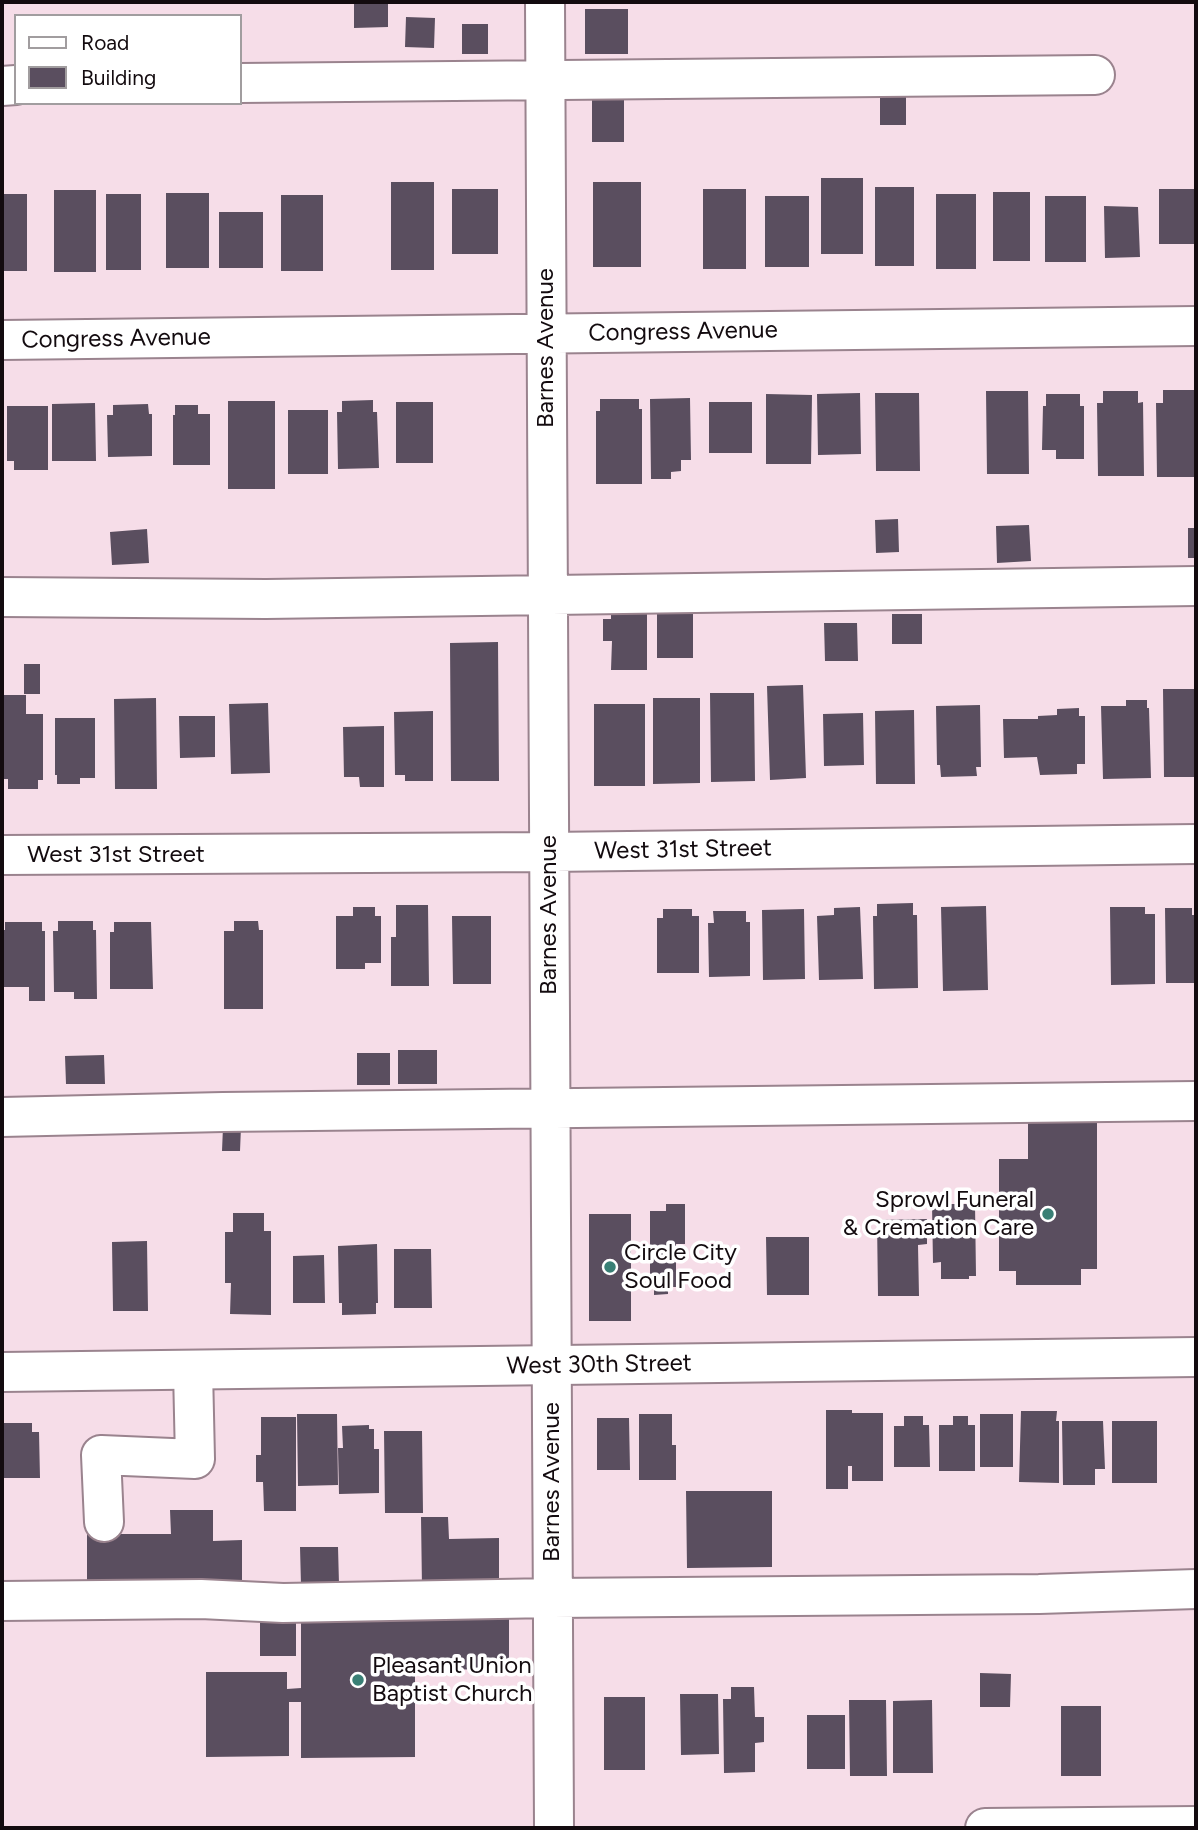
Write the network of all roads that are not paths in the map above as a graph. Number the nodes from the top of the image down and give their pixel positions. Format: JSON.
{"nodes":[{"id":1,"x":545,"y":2,"type":"edge"},
{"id":2,"x":1095,"y":75,"type":"dead end"},
{"id":3,"x":545,"y":79,"type":"junction"},
{"id":4,"x":242,"y":83,"type":"edge"},
{"id":5,"x":1196,"y":326,"type":"edge"},
{"id":6,"x":546,"y":334,"type":"junction"},
{"id":7,"x":2,"y":340,"type":"edge"},
{"id":8,"x":1196,"y":586,"type":"edge"},
{"id":9,"x":547,"y":594,"type":"junction"},
{"id":10,"x":2,"y":597,"type":"edge"},
{"id":11,"x":1196,"y":844,"type":"edge"},
{"id":12,"x":548,"y":852,"type":"junction"},
{"id":13,"x":2,"y":855,"type":"edge"},
{"id":14,"x":1196,"y":1101,"type":"edge"},
{"id":15,"x":550,"y":1109,"type":"junction"},
{"id":16,"x":2,"y":1117,"type":"edge"},
{"id":17,"x":1196,"y":1357,"type":"edge"},
{"id":18,"x":552,"y":1366,"type":"junction"},
{"id":19,"x":193,"y":1370,"type":"junction"},
{"id":20,"x":2,"y":1372,"type":"edge"},
{"id":21,"x":104,"y":1522,"type":"dead end"},
{"id":22,"x":1196,"y":1589,"type":"edge"},
{"id":23,"x":552,"y":1598,"type":"junction"},
{"id":24,"x":2,"y":1601,"type":"edge"},
{"id":25,"x":1196,"y":1826,"type":"edge"},
{"id":26,"x":554,"y":1828,"type":"edge"},
{"id":27,"x":985,"y":1828,"type":"edge"}],
"edges":[{"from":1,"to":3,"type":"street","name":"Barnes Avenue"},
{"from":2,"to":3,"type":"street"},
{"from":3,"to":4,"type":"street"},
{"from":3,"to":6,"type":"street","name":"Barnes Avenue"},
{"from":5,"to":6,"type":"street","name":"Congress Avenue"},
{"from":6,"to":7,"type":"street","name":"Congress Avenue"},
{"from":6,"to":9,"type":"street","name":"Barnes Avenue"},
{"from":8,"to":9,"type":"street"},
{"from":9,"to":10,"type":"street"},
{"from":9,"to":12,"type":"street","name":"Barnes Avenue"},
{"from":11,"to":12,"type":"street","name":"West 31st Street"},
{"from":12,"to":13,"type":"street","name":"West 31st Street"},
{"from":12,"to":15,"type":"street","name":"Barnes Avenue"},
{"from":14,"to":15,"type":"street"},
{"from":15,"to":16,"type":"street"},
{"from":15,"to":18,"type":"street","name":"Barnes Avenue"},
{"from":17,"to":18,"type":"street","name":"West 30th Street"},
{"from":18,"to":19,"type":"street","name":"West 30th Street"},
{"from":18,"to":23,"type":"street","name":"Barnes Avenue"},
{"from":19,"to":20,"type":"street","name":"West 30th Street"},
{"from":19,"to":21,"type":"street"},
{"from":22,"to":23,"type":"street"},
{"from":23,"to":24,"type":"street"},
{"from":23,"to":26,"type":"street","name":"Barnes Avenue"},
{"from":25,"to":27,"type":"street"}]}
